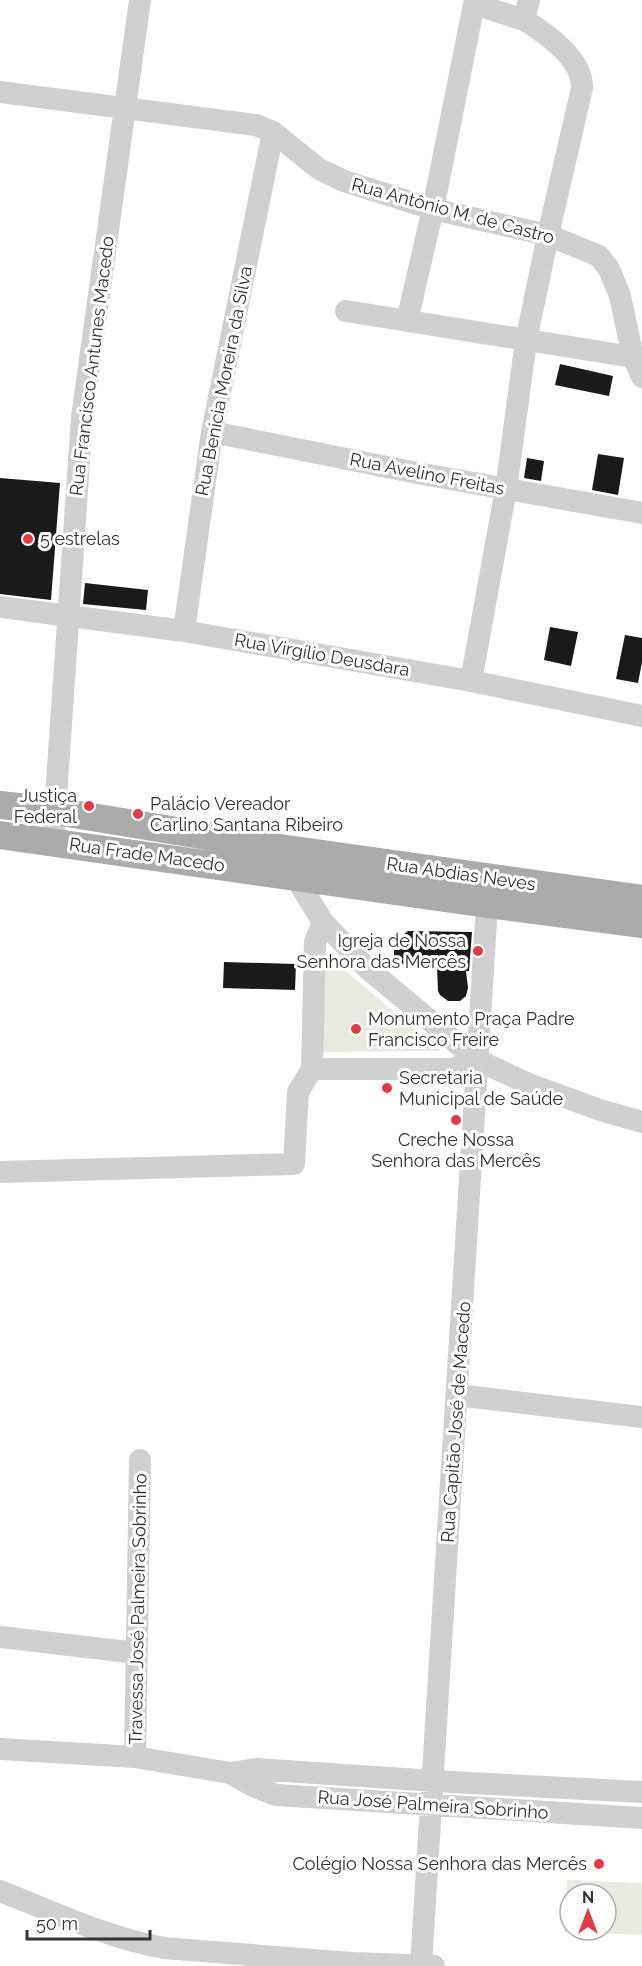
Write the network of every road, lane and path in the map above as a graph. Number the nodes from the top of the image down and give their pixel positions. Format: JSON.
{"nodes":[{"id":1,"x":140,"y":0,"type":"edge"},
{"id":2,"x":469,"y":2,"type":"edge"},
{"id":3,"x":526,"y":10,"type":"edge"},
{"id":4,"x":0,"y":92,"type":"edge"},
{"id":5,"x":125,"y":109,"type":"junction"},
{"id":6,"x":273,"y":132,"type":"junction"},
{"id":7,"x":433,"y":209,"type":"junction"},
{"id":8,"x":548,"y":235,"type":"junction"},
{"id":9,"x":346,"y":311,"type":"dead end"},
{"id":10,"x":407,"y":321,"type":"junction"},
{"id":11,"x":526,"y":341,"type":"junction"},
{"id":12,"x":637,"y":367,"type":"edge"},
{"id":13,"x":212,"y":432,"type":"junction"},
{"id":14,"x":506,"y":489,"type":"junction"},
{"id":15,"x":642,"y":513,"type":"edge"},
{"id":16,"x":0,"y":607,"type":"edge"},
{"id":17,"x":69,"y":616,"type":"junction"},
{"id":18,"x":184,"y":631,"type":"junction"},
{"id":19,"x":471,"y":681,"type":"junction"},
{"id":20,"x":642,"y":716,"type":"edge"},
{"id":21,"x":0,"y":805,"type":"edge"},
{"id":22,"x":55,"y":811,"type":"junction"},
{"id":23,"x":0,"y":835,"type":"edge"},
{"id":24,"x":53,"y":841,"type":"junction"},
{"id":25,"x":280,"y":848,"type":"junction"},
{"id":26,"x":294,"y":876,"type":"junction"},
{"id":27,"x":488,"y":891,"type":"junction"},
{"id":28,"x":642,"y":899,"type":"edge"},
{"id":29,"x":323,"y":922,"type":"junction"},
{"id":30,"x":642,"y":924,"type":"edge"},
{"id":31,"x":477,"y":1060,"type":"junction"},
{"id":32,"x":312,"y":1070,"type":"junction"},
{"id":33,"x":642,"y":1122,"type":"edge"},
{"id":34,"x":0,"y":1172,"type":"edge"},
{"id":35,"x":458,"y":1395,"type":"junction"},
{"id":36,"x":642,"y":1417,"type":"edge"},
{"id":37,"x":140,"y":1460,"type":"dead end"},
{"id":38,"x":0,"y":1637,"type":"edge"},
{"id":39,"x":137,"y":1653,"type":"junction"},
{"id":40,"x":0,"y":1749,"type":"edge"},
{"id":41,"x":135,"y":1757,"type":"junction"},
{"id":42,"x":230,"y":1773,"type":"junction"},
{"id":43,"x":442,"y":1779,"type":"junction"},
{"id":44,"x":636,"y":1790,"type":"edge"},
{"id":45,"x":432,"y":1806,"type":"junction"},
{"id":46,"x":633,"y":1817,"type":"edge"},
{"id":47,"x":0,"y":1892,"type":"edge"},
{"id":48,"x":428,"y":1966,"type":"edge"}],
"edges":[{"from":1,"to":5,"type":"street","name":"Rua Francisco Antunes Macedo"},
{"from":2,"to":3,"type":"street"},
{"from":2,"to":7,"type":"street"},
{"from":3,"to":8,"type":"street"},
{"from":4,"to":5,"type":"street","name":"Rua Antônio M. de Castro"},
{"from":5,"to":6,"type":"street","name":"Rua Antônio M. de Castro"},
{"from":5,"to":17,"type":"street","name":"Rua Francisco Antunes Macedo"},
{"from":6,"to":7,"type":"street","name":"Rua Antônio M. de Castro"},
{"from":6,"to":13,"type":"street","name":"Rua Benicia Moreira da Silva"},
{"from":7,"to":8,"type":"street","name":"Rua Antônio M. de Castro"},
{"from":7,"to":10,"type":"street"},
{"from":8,"to":11,"type":"street"},
{"from":8,"to":12,"type":"street","name":"Rua Antônio M. de Castro"},
{"from":9,"to":10,"type":"street"},
{"from":10,"to":11,"type":"street"},
{"from":11,"to":12,"type":"street"},
{"from":11,"to":14,"type":"street"},
{"from":13,"to":14,"type":"street","name":"Rua Avelino Freitas"},
{"from":13,"to":18,"type":"street","name":"Rua Benicia Moreira da Silva"},
{"from":14,"to":15,"type":"street","name":"Rua Avelino Freitas"},
{"from":14,"to":19,"type":"street"},
{"from":16,"to":17,"type":"street","name":"Rua Virgílio Deusdara"},
{"from":17,"to":18,"type":"street","name":"Rua Virgílio Deusdara"},
{"from":17,"to":22,"type":"street","name":"Rua Francisco Antunes Macedo"},
{"from":18,"to":19,"type":"street","name":"Rua Virgílio Deusdara"},
{"from":19,"to":20,"type":"street","name":"Rua Virgílio Deusdara"},
{"from":21,"to":22,"type":"main road","name":"Rua Frade Macedo"},
{"from":22,"to":24,"type":"street","name":"Rua Francisco Antunes Macedo"},
{"from":22,"to":25,"type":"main road","name":"Rua Frade Macedo"},
{"from":23,"to":24,"type":"main road","name":"Rua Frade Macedo"},
{"from":24,"to":26,"type":"main road","name":"Rua Frade Macedo"},
{"from":25,"to":26,"type":"street"},
{"from":25,"to":27,"type":"main road","name":"Rua Abdias Neves"},
{"from":26,"to":27,"type":"main road","name":"Rua Abdias Neves"},
{"from":26,"to":29,"type":"street"},
{"from":27,"to":28,"type":"main road","name":"Rua Abdias Neves"},
{"from":27,"to":30,"type":"main road","name":"Rua Abdias Neves"},
{"from":27,"to":31,"type":"street","name":"Rua Capitão José de Macedo"},
{"from":29,"to":31,"type":"street"},
{"from":29,"to":32,"type":"street"},
{"from":31,"to":32,"type":"street"},
{"from":31,"to":33,"type":"street"},
{"from":31,"to":35,"type":"street","name":"Rua Capitão José de Macedo"},
{"from":32,"to":34,"type":"street"},
{"from":35,"to":36,"type":"street"},
{"from":35,"to":43,"type":"street","name":"Rua Capitão José de Macedo"},
{"from":37,"to":39,"type":"street","name":"Travessa José Palmeira Sobrinho"},
{"from":38,"to":39,"type":"street"},
{"from":39,"to":41,"type":"street","name":"Travessa José Palmeira Sobrinho"},
{"from":40,"to":41,"type":"street","name":"Rua José Palmeira Sobrinho"},
{"from":41,"to":42,"type":"street","name":"Rua José Palmeira Sobrinho"},
{"from":42,"to":43,"type":"street","name":"Rua José Palmeira Sobrinho"},
{"from":42,"to":45,"type":"street","name":"Rua José Palmeira Sobrinho"},
{"from":43,"to":44,"type":"street","name":"Rua José Palmeira Sobrinho"},
{"from":43,"to":45,"type":"street","name":"Rua Capitão José de Macedo"},
{"from":44,"to":46,"type":"street"},
{"from":45,"to":46,"type":"street","name":"Rua José Palmeira Sobrinho"},
{"from":45,"to":48,"type":"street","name":"Rua Capitão José de Macedo"},
{"from":47,"to":48,"type":"street"}]}
